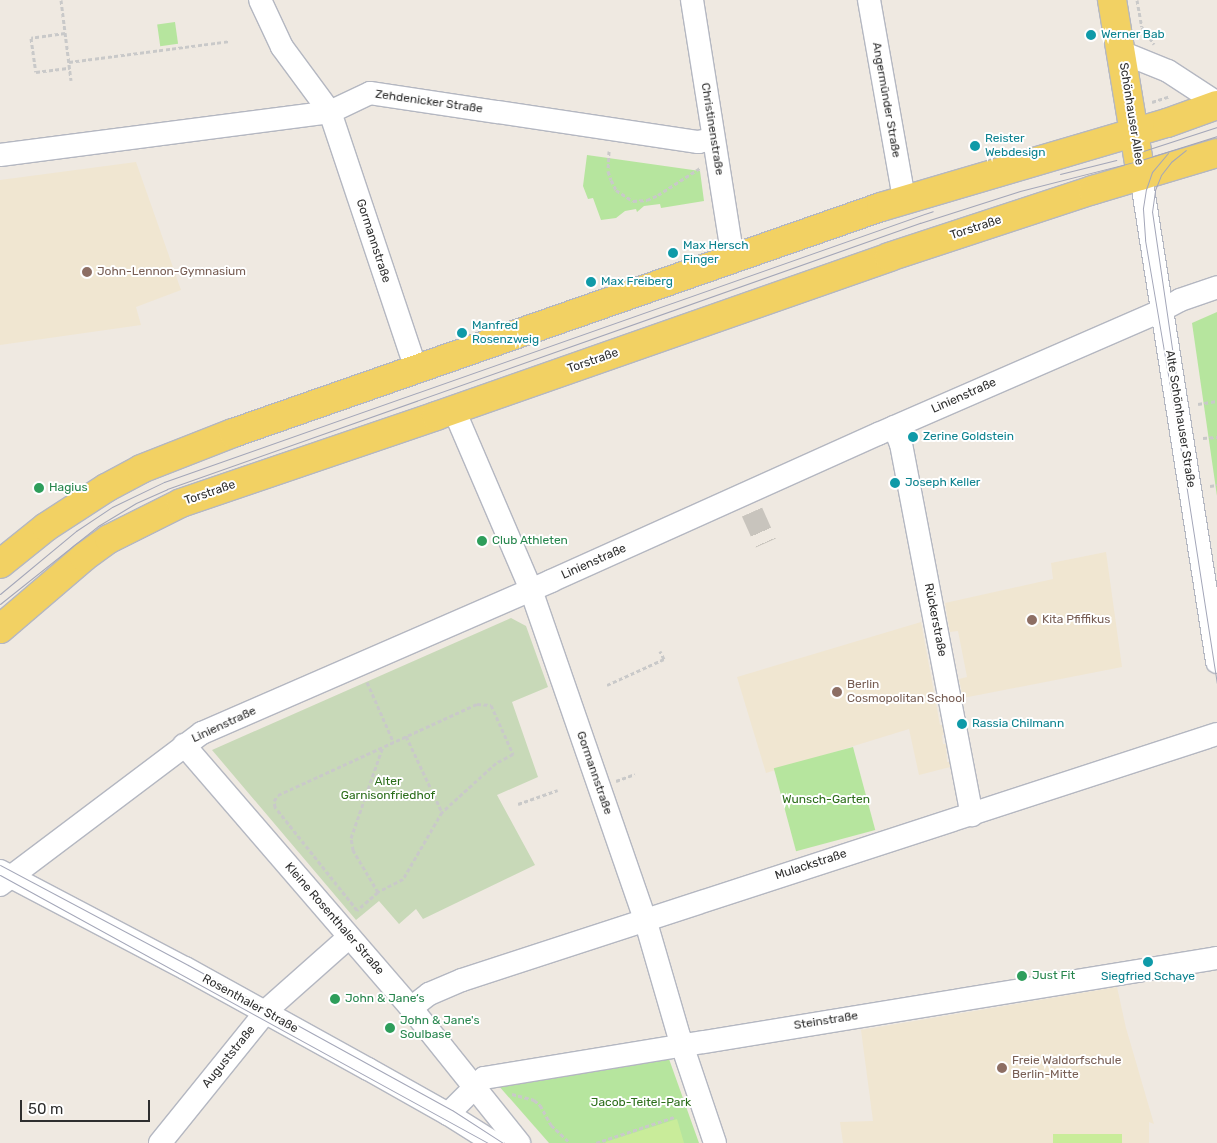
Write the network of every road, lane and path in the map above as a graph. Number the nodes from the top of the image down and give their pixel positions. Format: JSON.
{"nodes":[{"id":1,"x":61,"y":0,"type":"edge"},
{"id":2,"x":260,"y":0,"type":"edge"},
{"id":3,"x":692,"y":0,"type":"edge"},
{"id":4,"x":869,"y":0,"type":"edge"},
{"id":5,"x":1129,"y":1,"type":"edge"},
{"id":6,"x":65,"y":33,"type":"junction"},
{"id":7,"x":230,"y":41,"type":"dead end"},
{"id":8,"x":1121,"y":52,"type":"junction"},
{"id":9,"x":69,"y":62,"type":"junction"},
{"id":10,"x":70,"y":68,"type":"junction"},
{"id":11,"x":71,"y":80,"type":"dead end"},
{"id":12,"x":1217,"y":104,"type":"edge"},
{"id":13,"x":330,"y":112,"type":"junction"},
{"id":14,"x":1134,"y":132,"type":"junction"},
{"id":15,"x":713,"y":139,"type":"junction"},
{"id":16,"x":609,"y":152,"type":"dead end"},
{"id":17,"x":1217,"y":153,"type":"edge"},
{"id":18,"x":0,"y":155,"type":"edge"},
{"id":19,"x":702,"y":166,"type":"dead end"},
{"id":20,"x":1141,"y":176,"type":"junction"},
{"id":21,"x":904,"y":199,"type":"junction"},
{"id":22,"x":733,"y":258,"type":"junction"},
{"id":23,"x":1217,"y":287,"type":"edge"},
{"id":24,"x":1163,"y":310,"type":"junction"},
{"id":25,"x":416,"y":369,"type":"junction"},
{"id":26,"x":1217,"y":401,"type":"edge"},
{"id":27,"x":1198,"y":404,"type":"dead end"},
{"id":28,"x":454,"y":410,"type":"junction"},
{"id":29,"x":894,"y":426,"type":"junction"},
{"id":30,"x":1217,"y":436,"type":"edge"},
{"id":31,"x":1203,"y":438,"type":"dead end"},
{"id":32,"x":1217,"y":485,"type":"edge"},
{"id":33,"x":1210,"y":486,"type":"dead end"},
{"id":34,"x":0,"y":564,"type":"edge"},
{"id":35,"x":531,"y":590,"type":"junction"},
{"id":36,"x":0,"y":629,"type":"edge"},
{"id":37,"x":660,"y":651,"type":"dead end"},
{"id":38,"x":1217,"y":662,"type":"edge"},
{"id":39,"x":366,"y":681,"type":"dead end"},
{"id":40,"x":607,"y":685,"type":"dead end"},
{"id":41,"x":1217,"y":734,"type":"edge"},
{"id":42,"x":406,"y":736,"type":"junction"},
{"id":43,"x":393,"y":741,"type":"junction"},
{"id":44,"x":184,"y":745,"type":"junction"},
{"id":45,"x":383,"y":746,"type":"junction"},
{"id":46,"x":635,"y":774,"type":"dead end"},
{"id":47,"x":610,"y":783,"type":"dead end"},
{"id":48,"x":558,"y":790,"type":"dead end"},
{"id":49,"x":518,"y":804,"type":"dead end"},
{"id":50,"x":442,"y":812,"type":"junction"},
{"id":51,"x":972,"y":815,"type":"junction"},
{"id":52,"x":3,"y":874,"type":"edge"},
{"id":53,"x":378,"y":892,"type":"junction"},
{"id":54,"x":644,"y":919,"type":"junction"},
{"id":55,"x":349,"y":937,"type":"junction"},
{"id":56,"x":1217,"y":958,"type":"edge"},
{"id":57,"x":411,"y":1008,"type":"junction"},
{"id":58,"x":265,"y":1012,"type":"junction"},
{"id":59,"x":682,"y":1045,"type":"junction"},
{"id":60,"x":475,"y":1088,"type":"junction"},
{"id":61,"x":509,"y":1093,"type":"dead end"},
{"id":62,"x":448,"y":1114,"type":"junction"},
{"id":63,"x":674,"y":1118,"type":"dead end"},
{"id":64,"x":160,"y":1143,"type":"edge"},
{"id":65,"x":494,"y":1143,"type":"edge"},
{"id":66,"x":519,"y":1143,"type":"edge"},
{"id":67,"x":570,"y":1143,"type":"edge"},
{"id":68,"x":596,"y":1143,"type":"edge"},
{"id":69,"x":715,"y":1143,"type":"edge"}],
"edges":[{"from":1,"to":6,"type":"path"},
{"from":2,"to":13,"type":"street","name":"Gormannstraße"},
{"from":3,"to":15,"type":"street","name":"Christinenstraße"},
{"from":4,"to":21,"type":"street","name":"Angermünder Straße"},
{"from":5,"to":8,"type":"main road","name":"Schönhauser Allee"},
{"from":6,"to":9,"type":"path"},
{"from":6,"to":10,"type":"path"},
{"from":7,"to":9,"type":"path"},
{"from":8,"to":12,"type":"street","name":"Schönhauser Allee"},
{"from":8,"to":14,"type":"main road","name":"Schönhauser Allee"},
{"from":9,"to":10,"type":"path"},
{"from":10,"to":11,"type":"path"},
{"from":12,"to":14,"type":"main road"},
{"from":13,"to":15,"type":"street","name":"Zehdenicker Straße"},
{"from":13,"to":18,"type":"street","name":"Zehdenicker Straße"},
{"from":13,"to":25,"type":"street","name":"Gormannstraße"},
{"from":14,"to":20,"type":"main road","name":"Schönhauser Allee"},
{"from":14,"to":21,"type":"main road"},
{"from":15,"to":22,"type":"street","name":"Christinenstraße"},
{"from":16,"to":19,"type":"path"},
{"from":17,"to":20,"type":"main road","name":"Torstraße"},
{"from":20,"to":24,"type":"street","name":"Alte Schönhauser Straße"},
{"from":20,"to":28,"type":"main road","name":"Torstraße"},
{"from":21,"to":22,"type":"main road"},
{"from":22,"to":25,"type":"main road"},
{"from":23,"to":24,"type":"street","name":"Linienstraße"},
{"from":24,"to":29,"type":"street","name":"Linienstraße"},
{"from":24,"to":38,"type":"street","name":"Alte Schönhauser Straße"},
{"from":25,"to":34,"type":"main road"},
{"from":26,"to":27,"type":"path"},
{"from":28,"to":35,"type":"street","name":"Gormannstraße"},
{"from":28,"to":36,"type":"main road","name":"Torstraße"},
{"from":29,"to":35,"type":"street","name":"Linienstraße"},
{"from":29,"to":51,"type":"street","name":"Rückerstraße"},
{"from":30,"to":31,"type":"path"},
{"from":32,"to":33,"type":"path"},
{"from":35,"to":44,"type":"street","name":"Linienstraße"},
{"from":35,"to":54,"type":"street","name":"Gormannstraße"},
{"from":37,"to":40,"type":"path"},
{"from":39,"to":43,"type":"path"},
{"from":41,"to":51,"type":"street","name":"Mulackstraße"},
{"from":42,"to":43,"type":"path"},
{"from":42,"to":50,"type":"path"},
{"from":42,"to":50,"type":"path"},
{"from":43,"to":45,"type":"path"},
{"from":44,"to":52,"type":"street","name":"Linienstraße"},
{"from":44,"to":55,"type":"street","name":"Kleine Rosenthaler Straße"},
{"from":45,"to":53,"type":"path"},
{"from":45,"to":53,"type":"path"},
{"from":46,"to":47,"type":"path"},
{"from":48,"to":49,"type":"path"},
{"from":50,"to":53,"type":"path"},
{"from":51,"to":54,"type":"street","name":"Mulackstraße"},
{"from":52,"to":58,"type":"street","name":"Rosenthaler Straße"},
{"from":54,"to":57,"type":"street","name":"Mulackstraße"},
{"from":54,"to":59,"type":"street","name":"Gormannstraße"},
{"from":55,"to":57,"type":"street","name":"Kleine Rosenthaler Straße"},
{"from":55,"to":58,"type":"street","name":"Auguststraße"},
{"from":56,"to":59,"type":"street","name":"Steinstraße"},
{"from":57,"to":60,"type":"street","name":"Kleine Rosenthaler Straße"},
{"from":58,"to":62,"type":"street","name":"Rosenthaler Straße"},
{"from":58,"to":64,"type":"street","name":"Auguststraße"},
{"from":59,"to":60,"type":"street","name":"Steinstraße"},
{"from":59,"to":69,"type":"street","name":"Gormannstraße"},
{"from":60,"to":62,"type":"street","name":"Steinstraße"},
{"from":60,"to":66,"type":"street","name":"Kleine Rosenthaler Straße"},
{"from":61,"to":67,"type":"path"},
{"from":62,"to":65,"type":"street","name":"Rosenthaler Straße"},
{"from":63,"to":68,"type":"path"}]}
